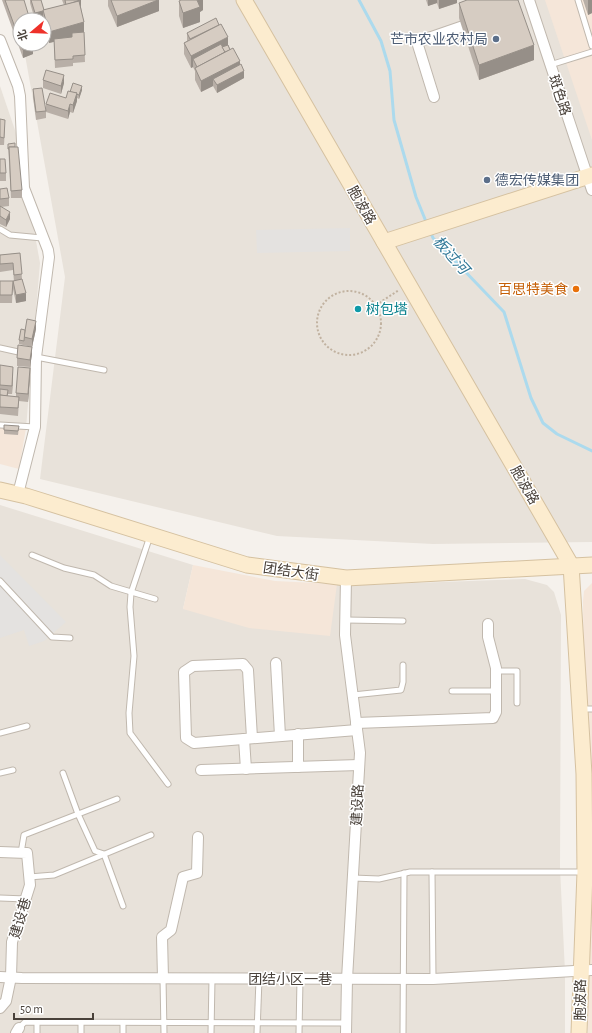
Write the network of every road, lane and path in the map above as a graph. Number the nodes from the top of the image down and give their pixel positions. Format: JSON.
{"nodes":[{"id":1,"x":244,"y":0,"type":"edge"},
{"id":2,"x":578,"y":0,"type":"edge"},
{"id":3,"x":527,"y":3,"type":"edge"},
{"id":4,"x":485,"y":18,"type":"edge"},
{"id":5,"x":0,"y":40,"type":"edge"},
{"id":6,"x":592,"y":46,"type":"edge"},
{"id":7,"x":592,"y":52,"type":"edge"},
{"id":8,"x":550,"y":65,"type":"junction"},
{"id":9,"x":434,"y":97,"type":"dead end"},
{"id":10,"x":590,"y":180,"type":"edge"},
{"id":11,"x":0,"y":229,"type":"edge"},
{"id":12,"x":42,"y":238,"type":"junction"},
{"id":13,"x":384,"y":242,"type":"junction"},
{"id":14,"x":408,"y":284,"type":"junction"},
{"id":15,"x":376,"y":305,"type":"junction"},
{"id":16,"x":0,"y":348,"type":"edge"},
{"id":17,"x":36,"y":357,"type":"junction"},
{"id":18,"x":104,"y":370,"type":"dead end"},
{"id":19,"x":0,"y":425,"type":"edge"},
{"id":20,"x":35,"y":427,"type":"junction"},
{"id":21,"x":0,"y":490,"type":"edge"},
{"id":22,"x":18,"y":494,"type":"junction"},
{"id":23,"x":150,"y":535,"type":"junction"},
{"id":24,"x":32,"y":555,"type":"dead end"},
{"id":25,"x":571,"y":565,"type":"junction"},
{"id":26,"x":592,"y":565,"type":"edge"},
{"id":27,"x":346,"y":578,"type":"junction"},
{"id":28,"x":0,"y":581,"type":"edge"},
{"id":29,"x":131,"y":593,"type":"junction"},
{"id":30,"x":155,"y":599,"type":"dead end"},
{"id":31,"x":346,"y":620,"type":"junction"},
{"id":32,"x":403,"y":621,"type":"dead end"},
{"id":33,"x":488,"y":624,"type":"dead end"},
{"id":34,"x":70,"y":638,"type":"dead end"},
{"id":35,"x":276,"y":662,"type":"dead end"},
{"id":36,"x":403,"y":665,"type":"dead end"},
{"id":37,"x":496,"y":672,"type":"junction"},
{"id":38,"x":452,"y":691,"type":"dead end"},
{"id":39,"x":496,"y":691,"type":"junction"},
{"id":40,"x":353,"y":695,"type":"junction"},
{"id":41,"x":517,"y":703,"type":"dead end"},
{"id":42,"x":586,"y":709,"type":"edge"},
{"id":43,"x":28,"y":726,"type":"dead end"},
{"id":44,"x":357,"y":726,"type":"junction"},
{"id":45,"x":0,"y":733,"type":"edge"},
{"id":46,"x":298,"y":734,"type":"junction"},
{"id":47,"x":280,"y":736,"type":"junction"},
{"id":48,"x":248,"y":738,"type":"junction"},
{"id":49,"x":359,"y":765,"type":"junction"},
{"id":50,"x":298,"y":767,"type":"junction"},
{"id":51,"x":246,"y":769,"type":"junction"},
{"id":52,"x":13,"y":770,"type":"dead end"},
{"id":53,"x":201,"y":770,"type":"dead end"},
{"id":54,"x":63,"y":772,"type":"dead end"},
{"id":55,"x":0,"y":773,"type":"edge"},
{"id":56,"x":168,"y":784,"type":"dead end"},
{"id":57,"x":117,"y":799,"type":"dead end"},
{"id":58,"x":78,"y":814,"type":"junction"},
{"id":59,"x":151,"y":835,"type":"dead end"},
{"id":60,"x":198,"y":837,"type":"dead end"},
{"id":61,"x":0,"y":852,"type":"edge"},
{"id":62,"x":21,"y":853,"type":"junction"},
{"id":63,"x":104,"y":854,"type":"junction"},
{"id":64,"x":432,"y":872,"type":"junction"},
{"id":65,"x":585,"y":872,"type":"junction"},
{"id":66,"x":404,"y":873,"type":"junction"},
{"id":67,"x":29,"y":877,"type":"junction"},
{"id":68,"x":352,"y":878,"type":"junction"},
{"id":69,"x":0,"y":898,"type":"edge"},
{"id":70,"x":26,"y":899,"type":"junction"},
{"id":71,"x":123,"y":906,"type":"dead end"},
{"id":72,"x":586,"y":971,"type":"edge"},
{"id":73,"x":0,"y":976,"type":"edge"},
{"id":74,"x":11,"y":978,"type":"junction"},
{"id":75,"x":162,"y":978,"type":"junction"},
{"id":76,"x":212,"y":979,"type":"junction"},
{"id":77,"x":259,"y":979,"type":"junction"},
{"id":78,"x":300,"y":979,"type":"junction"},
{"id":79,"x":346,"y":979,"type":"junction"},
{"id":80,"x":403,"y":979,"type":"junction"},
{"id":81,"x":433,"y":979,"type":"junction"},
{"id":82,"x":0,"y":1008,"type":"edge"},
{"id":83,"x":37,"y":1022,"type":"junction"},
{"id":84,"x":81,"y":1023,"type":"junction"},
{"id":85,"x":123,"y":1023,"type":"junction"},
{"id":86,"x":164,"y":1023,"type":"junction"},
{"id":87,"x":211,"y":1023,"type":"junction"},
{"id":88,"x":258,"y":1023,"type":"junction"},
{"id":89,"x":299,"y":1023,"type":"junction"},
{"id":90,"x":346,"y":1028,"type":"edge"},
{"id":91,"x":17,"y":1031,"type":"edge"},
{"id":92,"x":37,"y":1033,"type":"edge"},
{"id":93,"x":81,"y":1033,"type":"edge"},
{"id":94,"x":123,"y":1033,"type":"edge"},
{"id":95,"x":164,"y":1033,"type":"edge"},
{"id":96,"x":211,"y":1033,"type":"edge"},
{"id":97,"x":257,"y":1033,"type":"edge"},
{"id":98,"x":299,"y":1033,"type":"edge"},
{"id":99,"x":403,"y":1033,"type":"edge"},
{"id":100,"x":579,"y":1033,"type":"edge"}],
"edges":[{"from":1,"to":13,"type":"main road","name":"胞波路"},
{"from":2,"to":6,"type":"lane"},
{"from":3,"to":8,"type":"street","name":"斑色路"},
{"from":4,"to":9,"type":"street"},
{"from":5,"to":12,"type":"street"},
{"from":7,"to":8,"type":"lane"},
{"from":8,"to":10,"type":"street","name":"斑色路"},
{"from":10,"to":13,"type":"main road"},
{"from":11,"to":12,"type":"lane"},
{"from":12,"to":17,"type":"street"},
{"from":13,"to":14,"type":"main road","name":"胞波路"},
{"from":14,"to":15,"type":"path"},
{"from":14,"to":25,"type":"main road","name":"胞波路"},
{"from":15,"to":15,"type":"path"},
{"from":16,"to":17,"type":"lane"},
{"from":17,"to":18,"type":"lane"},
{"from":17,"to":20,"type":"street"},
{"from":19,"to":20,"type":"lane"},
{"from":20,"to":22,"type":"street"},
{"from":21,"to":22,"type":"main road","name":"团结大街"},
{"from":22,"to":23,"type":"main road","name":"团结大街"},
{"from":23,"to":27,"type":"main road","name":"团结大街"},
{"from":23,"to":29,"type":"lane"},
{"from":24,"to":29,"type":"lane"},
{"from":25,"to":26,"type":"main road","name":"团结大街"},
{"from":25,"to":27,"type":"main road","name":"团结大街"},
{"from":25,"to":42,"type":"main road","name":"胞波路"},
{"from":27,"to":31,"type":"street","name":"建设路"},
{"from":28,"to":34,"type":"lane"},
{"from":29,"to":30,"type":"lane"},
{"from":29,"to":56,"type":"lane"},
{"from":31,"to":32,"type":"lane"},
{"from":31,"to":40,"type":"street","name":"建设路"},
{"from":33,"to":37,"type":"street"},
{"from":35,"to":47,"type":"street"},
{"from":36,"to":40,"type":"lane"},
{"from":37,"to":39,"type":"street"},
{"from":37,"to":41,"type":"lane"},
{"from":38,"to":39,"type":"lane"},
{"from":39,"to":44,"type":"street"},
{"from":40,"to":44,"type":"street","name":"建设路"},
{"from":42,"to":65,"type":"main road","name":"胞波路"},
{"from":43,"to":45,"type":"lane"},
{"from":44,"to":46,"type":"street"},
{"from":44,"to":49,"type":"street","name":"建设路"},
{"from":46,"to":47,"type":"street"},
{"from":46,"to":50,"type":"street"},
{"from":47,"to":48,"type":"street"},
{"from":48,"to":48,"type":"street"},
{"from":48,"to":51,"type":"street"},
{"from":49,"to":50,"type":"street"},
{"from":49,"to":68,"type":"street","name":"建设路"},
{"from":50,"to":51,"type":"street"},
{"from":51,"to":53,"type":"street"},
{"from":52,"to":55,"type":"lane"},
{"from":54,"to":58,"type":"lane"},
{"from":57,"to":58,"type":"lane"},
{"from":58,"to":62,"type":"lane"},
{"from":58,"to":63,"type":"lane"},
{"from":59,"to":63,"type":"lane"},
{"from":60,"to":75,"type":"street"},
{"from":61,"to":62,"type":"street"},
{"from":62,"to":67,"type":"street","name":"建设巷"},
{"from":63,"to":67,"type":"lane"},
{"from":63,"to":71,"type":"lane"},
{"from":64,"to":65,"type":"lane"},
{"from":64,"to":66,"type":"lane"},
{"from":64,"to":81,"type":"lane"},
{"from":65,"to":72,"type":"main road","name":"胞波路"},
{"from":66,"to":68,"type":"lane"},
{"from":66,"to":80,"type":"lane"},
{"from":67,"to":70,"type":"street","name":"建设巷"},
{"from":68,"to":79,"type":"street","name":"建设路"},
{"from":69,"to":70,"type":"lane"},
{"from":70,"to":74,"type":"street","name":"建设巷"},
{"from":72,"to":81,"type":"street","name":"团结小区一巷"},
{"from":72,"to":100,"type":"main road","name":"胞波路"},
{"from":73,"to":74,"type":"street","name":"团结小区一巷"},
{"from":74,"to":75,"type":"street","name":"团结小区一巷"},
{"from":74,"to":82,"type":"street","name":"建设巷"},
{"from":75,"to":76,"type":"street","name":"团结小区一巷"},
{"from":75,"to":86,"type":"lane"},
{"from":76,"to":77,"type":"street","name":"团结小区一巷"},
{"from":76,"to":87,"type":"lane"},
{"from":77,"to":78,"type":"street","name":"团结小区一巷"},
{"from":77,"to":88,"type":"lane"},
{"from":78,"to":79,"type":"street","name":"团结小区一巷"},
{"from":78,"to":89,"type":"lane"},
{"from":79,"to":80,"type":"street","name":"团结小区一巷"},
{"from":79,"to":90,"type":"street","name":"建设路"},
{"from":80,"to":81,"type":"street","name":"团结小区一巷"},
{"from":80,"to":99,"type":"lane"},
{"from":83,"to":84,"type":"lane"},
{"from":83,"to":91,"type":"lane"},
{"from":83,"to":92,"type":"lane"},
{"from":84,"to":85,"type":"lane"},
{"from":84,"to":93,"type":"lane"},
{"from":85,"to":86,"type":"lane"},
{"from":85,"to":94,"type":"lane"},
{"from":86,"to":87,"type":"lane"},
{"from":86,"to":95,"type":"lane"},
{"from":87,"to":88,"type":"lane"},
{"from":87,"to":96,"type":"lane"},
{"from":88,"to":89,"type":"lane"},
{"from":88,"to":97,"type":"lane"},
{"from":89,"to":90,"type":"lane"},
{"from":89,"to":98,"type":"lane"}]}
